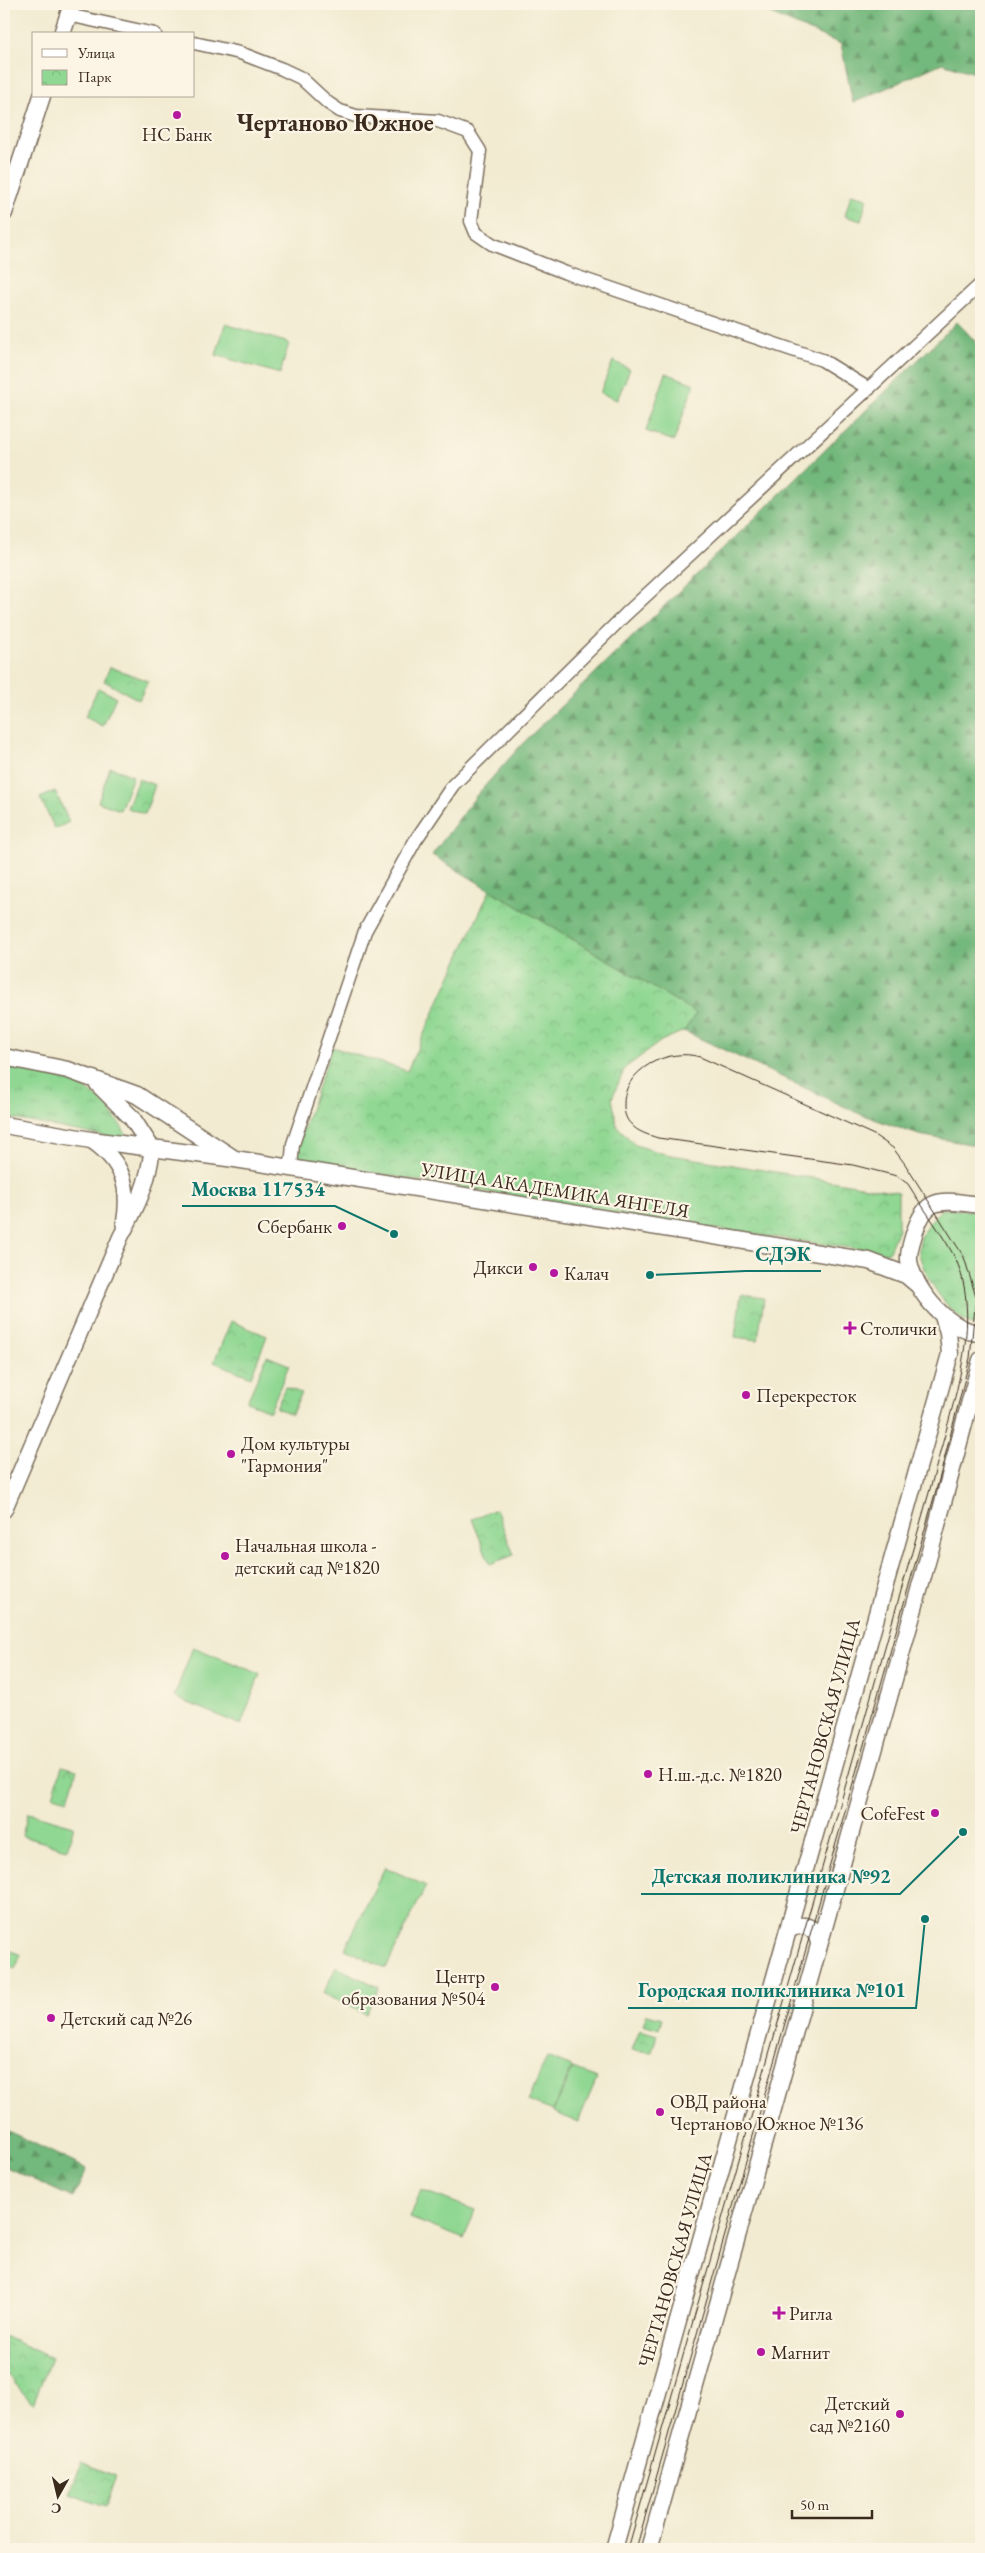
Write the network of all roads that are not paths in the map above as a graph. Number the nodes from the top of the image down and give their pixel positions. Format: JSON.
{"nodes":[{"id":1,"x":70,"y":9,"type":"edge"},
{"id":2,"x":63,"y":32,"type":"edge"},
{"id":3,"x":148,"y":32,"type":"edge"},
{"id":4,"x":195,"y":43,"type":"edge"},
{"id":5,"x":41,"y":98,"type":"edge"},
{"id":6,"x":4,"y":213,"type":"edge"},
{"id":7,"x":981,"y":284,"type":"edge"},
{"id":8,"x":869,"y":389,"type":"junction"},
{"id":9,"x":4,"y":1057,"type":"edge"},
{"id":10,"x":89,"y":1077,"type":"junction"},
{"id":11,"x":4,"y":1125,"type":"edge"},
{"id":12,"x":91,"y":1140,"type":"junction"},
{"id":13,"x":152,"y":1149,"type":"junction"},
{"id":14,"x":235,"y":1159,"type":"junction"},
{"id":15,"x":291,"y":1168,"type":"junction"},
{"id":16,"x":981,"y":1206,"type":"edge"},
{"id":17,"x":918,"y":1223,"type":"junction"},
{"id":18,"x":121,"y":1236,"type":"junction"},
{"id":19,"x":869,"y":1261,"type":"junction"},
{"id":20,"x":919,"y":1286,"type":"junction"},
{"id":21,"x":943,"y":1316,"type":"junction"},
{"id":22,"x":981,"y":1333,"type":"edge"},
{"id":23,"x":981,"y":1360,"type":"edge"},
{"id":24,"x":4,"y":1510,"type":"edge"},
{"id":25,"x":790,"y":1929,"type":"junction"},
{"id":26,"x":819,"y":1943,"type":"junction"},
{"id":27,"x":614,"y":2549,"type":"edge"},
{"id":28,"x":648,"y":2549,"type":"edge"}],
"edges":[{"from":1,"to":2,"type":"main road"},
{"from":1,"to":3,"type":"street"},
{"from":4,"to":8,"type":"street"},
{"from":5,"to":6,"type":"main road"},
{"from":7,"to":8,"type":"street"},
{"from":8,"to":15,"type":"street"},
{"from":9,"to":10,"type":"main road","name":"УЛИЦА АКАДЕМИКА ЯНГЕЛЯ"},
{"from":10,"to":13,"type":"main road"},
{"from":10,"to":14,"type":"main road","name":"УЛИЦА АКАДЕМИКА ЯНГЕЛЯ"},
{"from":11,"to":12,"type":"main road","name":"УЛИЦА АКАДЕМИКА ЯНГЕЛЯ"},
{"from":12,"to":13,"type":"main road","name":"УЛИЦА АКАДЕМИКА ЯНГЕЛЯ"},
{"from":12,"to":18,"type":"street"},
{"from":13,"to":14,"type":"main road","name":"УЛИЦА АКАДЕМИКА ЯНГЕЛЯ"},
{"from":13,"to":18,"type":"street"},
{"from":14,"to":15,"type":"main road","name":"УЛИЦА АКАДЕМИКА ЯНГЕЛЯ"},
{"from":15,"to":19,"type":"main road","name":"УЛИЦА АКАДЕМИКА ЯНГЕЛЯ"},
{"from":16,"to":17,"type":"main road","name":"ЧЕРТАНОВСКАЯ УЛИЦА"},
{"from":17,"to":19,"type":"main road"},
{"from":17,"to":20,"type":"main road","name":"ЧЕРТАНОВСКАЯ УЛИЦА"},
{"from":18,"to":24,"type":"street"},
{"from":19,"to":20,"type":"main road"},
{"from":20,"to":21,"type":"main road","name":"ЧЕРТАНОВСКАЯ УЛИЦА"},
{"from":21,"to":22,"type":"main road","name":"ЧЕРТАНОВСКАЯ УЛИЦА"},
{"from":21,"to":25,"type":"main road","name":"ЧЕРТАНОВСКАЯ УЛИЦА"},
{"from":23,"to":26,"type":"main road"},
{"from":25,"to":26,"type":"main road"},
{"from":25,"to":27,"type":"main road","name":"ЧЕРТАНОВСКАЯ УЛИЦА"},
{"from":26,"to":28,"type":"main road"}]}
